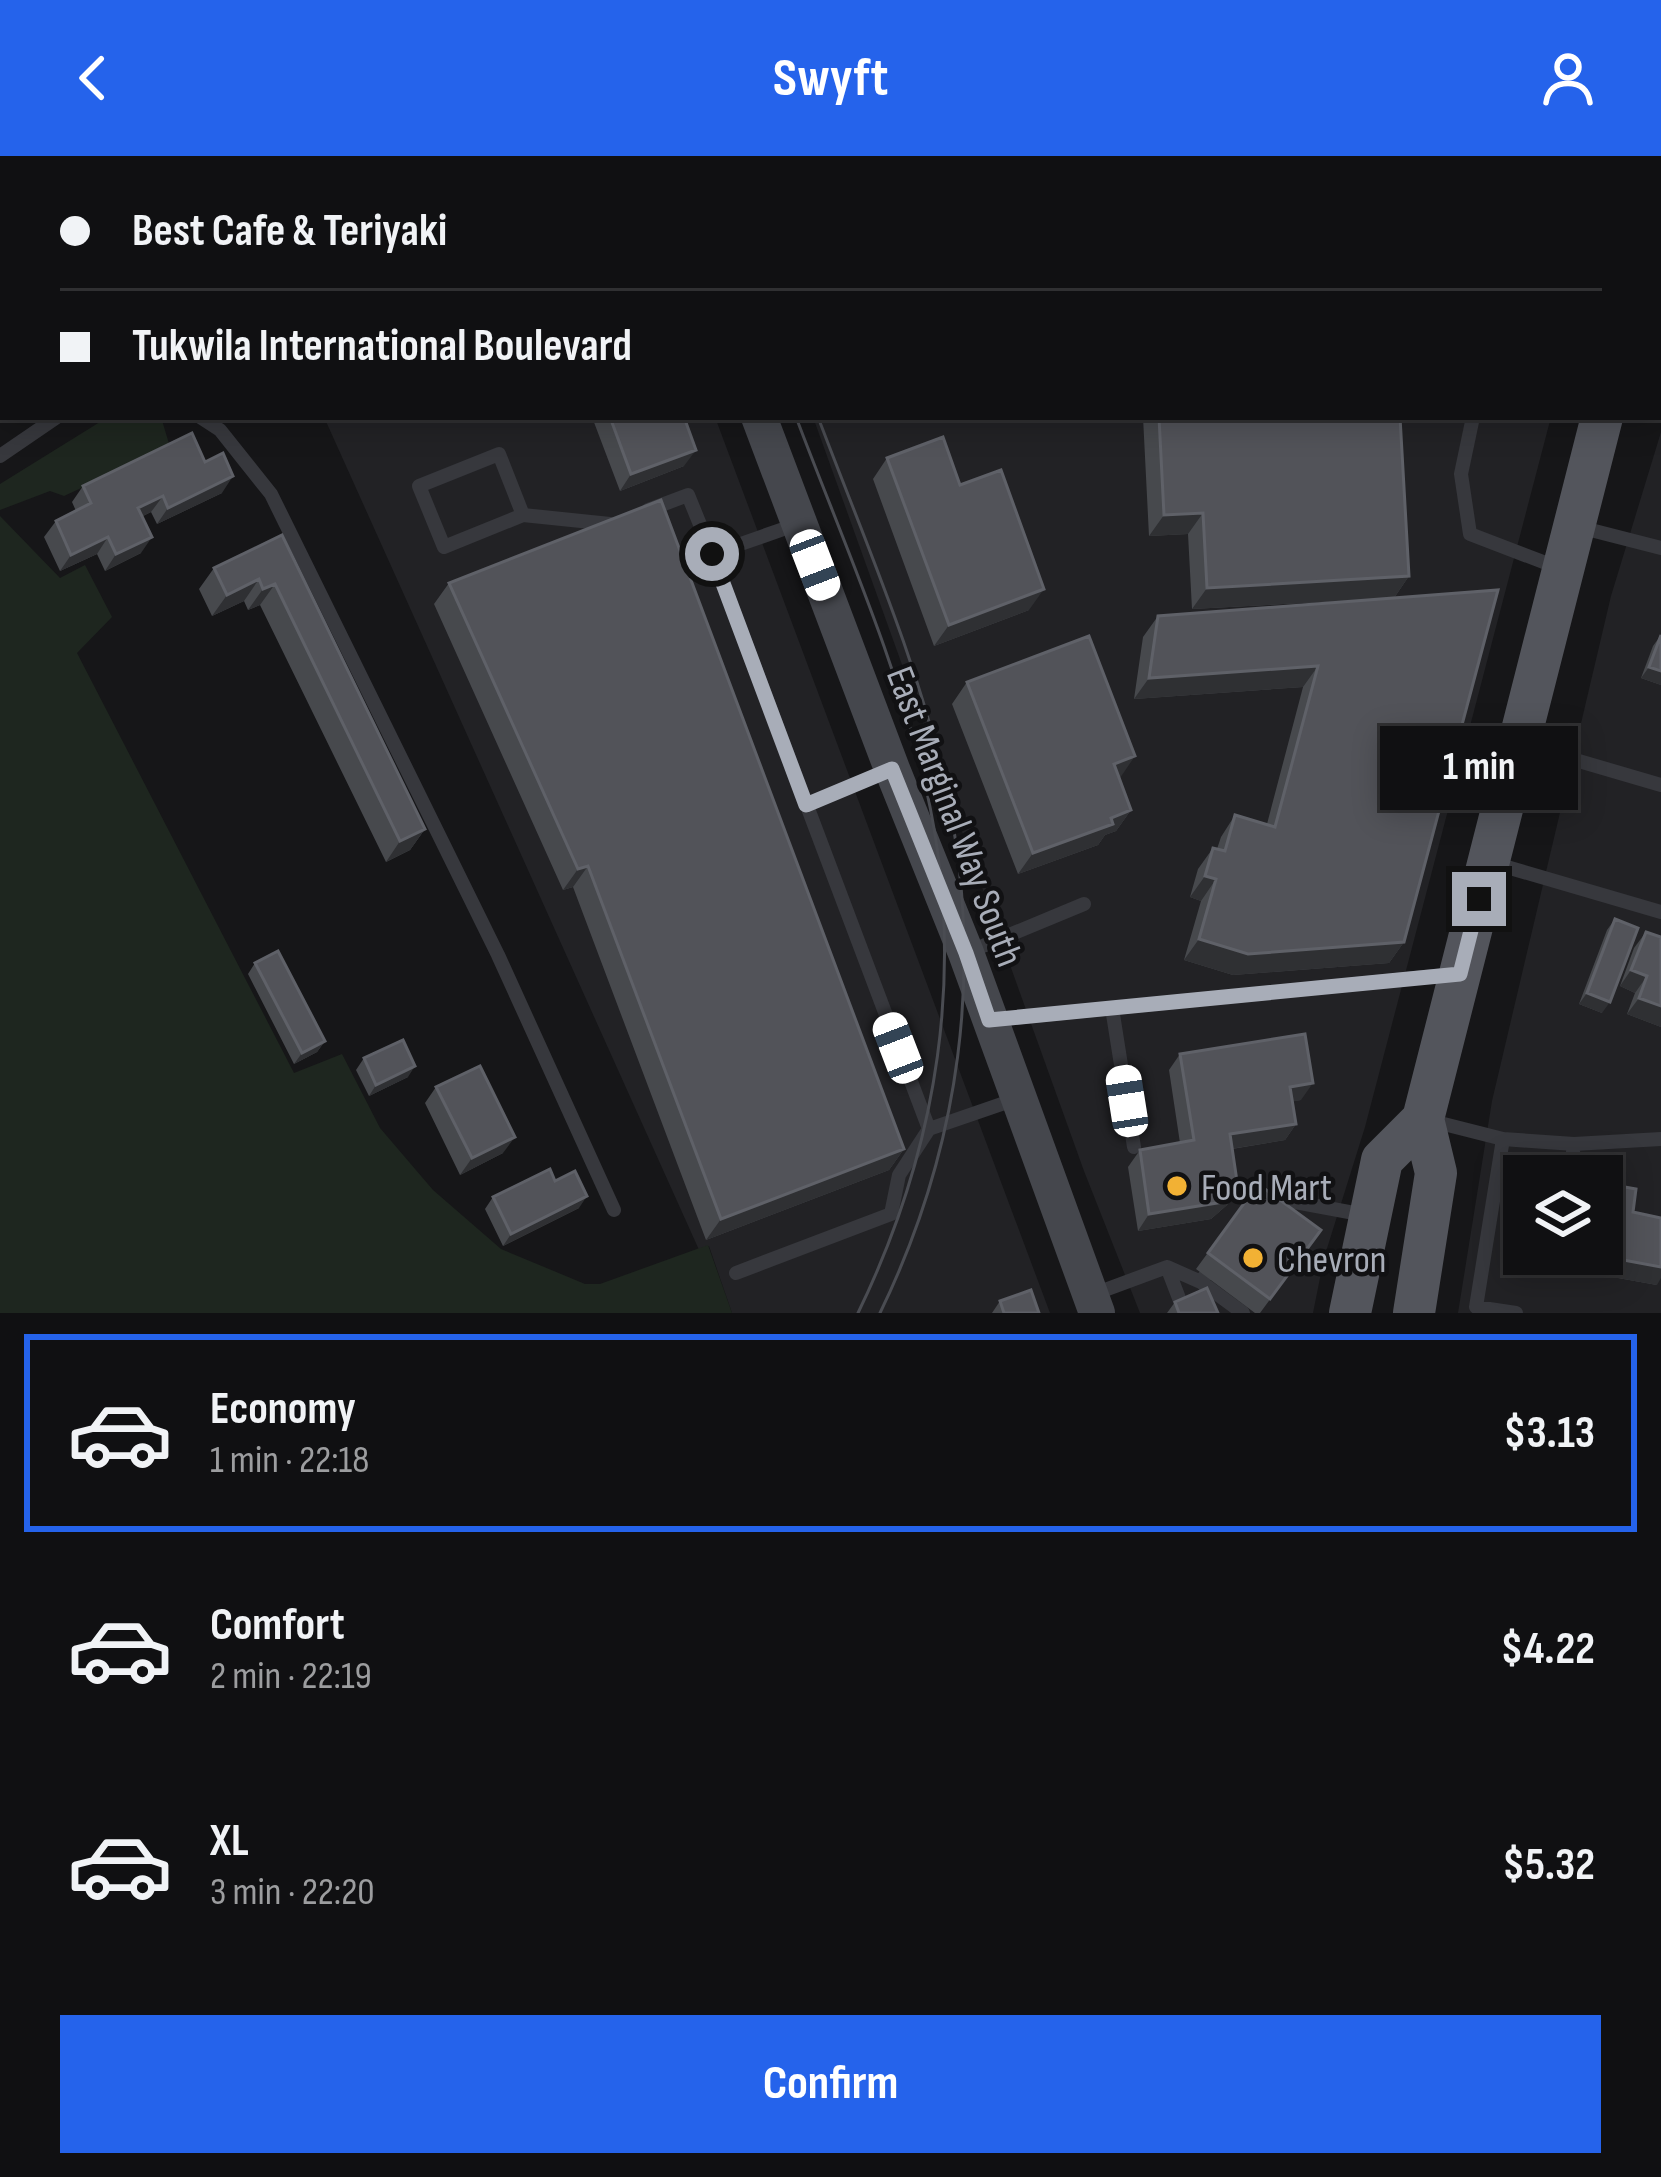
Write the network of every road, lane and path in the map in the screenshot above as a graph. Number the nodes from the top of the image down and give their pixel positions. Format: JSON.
{"nodes":[{"id":1,"x":54,"y":420,"type":"edge"},
{"id":2,"x":205,"y":420,"type":"edge"},
{"id":3,"x":760,"y":420,"type":"edge"},
{"id":4,"x":1472,"y":420,"type":"edge"},
{"id":5,"x":1601,"y":420,"type":"edge"},
{"id":6,"x":0,"y":456,"type":"edge"},
{"id":7,"x":524,"y":514,"type":"junction"},
{"id":8,"x":800,"y":524,"type":"junction"},
{"id":9,"x":1574,"y":526,"type":"junction"},
{"id":10,"x":1660,"y":542,"type":"edge"},
{"id":11,"x":712,"y":554,"type":"junction"},
{"id":12,"x":1564,"y":570,"type":"junction"},
{"id":13,"x":1519,"y":744,"type":"junction"},
{"id":14,"x":892,"y":769,"type":"junction"},
{"id":15,"x":1661,"y":785,"type":"edge"},
{"id":16,"x":806,"y":805,"type":"junction"},
{"id":17,"x":1489,"y":862,"type":"junction"},
{"id":18,"x":1084,"y":904,"type":"dead end"},
{"id":19,"x":1661,"y":912,"type":"edge"},
{"id":20,"x":966,"y":953,"type":"junction"},
{"id":21,"x":1460,"y":974,"type":"junction"},
{"id":22,"x":1112,"y":1008,"type":"junction"},
{"id":23,"x":989,"y":1020,"type":"junction"},
{"id":24,"x":1016,"y":1100,"type":"junction"},
{"id":25,"x":1423,"y":1118,"type":"junction"},
{"id":26,"x":929,"y":1129,"type":"junction"},
{"id":27,"x":1503,"y":1139,"type":"junction"},
{"id":28,"x":1661,"y":1139,"type":"edge"},
{"id":29,"x":1574,"y":1144,"type":"junction"},
{"id":30,"x":1134,"y":1148,"type":"dead end"},
{"id":31,"x":1573,"y":1155,"type":"edge"},
{"id":32,"x":1256,"y":1207,"type":"edge"},
{"id":33,"x":614,"y":1210,"type":"dead end"},
{"id":34,"x":1370,"y":1216,"type":"junction"},
{"id":35,"x":1167,"y":1268,"type":"junction"},
{"id":36,"x":736,"y":1273,"type":"dead end"},
{"id":37,"x":1093,"y":1304,"type":"edge"},
{"id":38,"x":1182,"y":1306,"type":"edge"},
{"id":39,"x":1247,"y":1312,"type":"edge"},
{"id":40,"x":1350,"y":1313,"type":"edge"},
{"id":41,"x":1414,"y":1313,"type":"edge"},
{"id":42,"x":1516,"y":1313,"type":"edge"}],
"edges":[{"from":1,"to":6,"type":"lane"},
{"from":2,"to":33,"type":"lane"},
{"from":3,"to":8,"type":"street","name":"East Marginal Way South"},
{"from":4,"to":12,"type":"lane"},
{"from":5,"to":9,"type":"main road"},
{"from":7,"to":7,"type":"lane"},
{"from":7,"to":11,"type":"lane"},
{"from":8,"to":11,"type":"lane"},
{"from":8,"to":14,"type":"street","name":"East Marginal Way South"},
{"from":9,"to":10,"type":"lane"},
{"from":9,"to":12,"type":"main road"},
{"from":11,"to":16,"type":"lane"},
{"from":12,"to":13,"type":"main road"},
{"from":13,"to":15,"type":"lane"},
{"from":13,"to":17,"type":"main road"},
{"from":14,"to":16,"type":"lane"},
{"from":14,"to":20,"type":"street","name":"East Marginal Way South"},
{"from":16,"to":26,"type":"lane"},
{"from":17,"to":19,"type":"lane"},
{"from":17,"to":21,"type":"main road"},
{"from":18,"to":20,"type":"lane"},
{"from":20,"to":23,"type":"street","name":"East Marginal Way South"},
{"from":21,"to":22,"type":"lane"},
{"from":21,"to":25,"type":"main road"},
{"from":22,"to":23,"type":"lane"},
{"from":22,"to":30,"type":"lane"},
{"from":23,"to":24,"type":"street","name":"East Marginal Way South"},
{"from":24,"to":26,"type":"lane"},
{"from":24,"to":37,"type":"street","name":"East Marginal Way South"},
{"from":25,"to":27,"type":"lane"},
{"from":25,"to":34,"type":"main road"},
{"from":25,"to":41,"type":"main road"},
{"from":26,"to":36,"type":"lane"},
{"from":27,"to":29,"type":"lane"},
{"from":27,"to":42,"type":"lane"},
{"from":28,"to":29,"type":"lane"},
{"from":29,"to":31,"type":"lane"},
{"from":32,"to":34,"type":"lane"},
{"from":34,"to":40,"type":"main road"},
{"from":35,"to":37,"type":"lane"},
{"from":35,"to":38,"type":"lane"},
{"from":35,"to":39,"type":"lane"}]}
